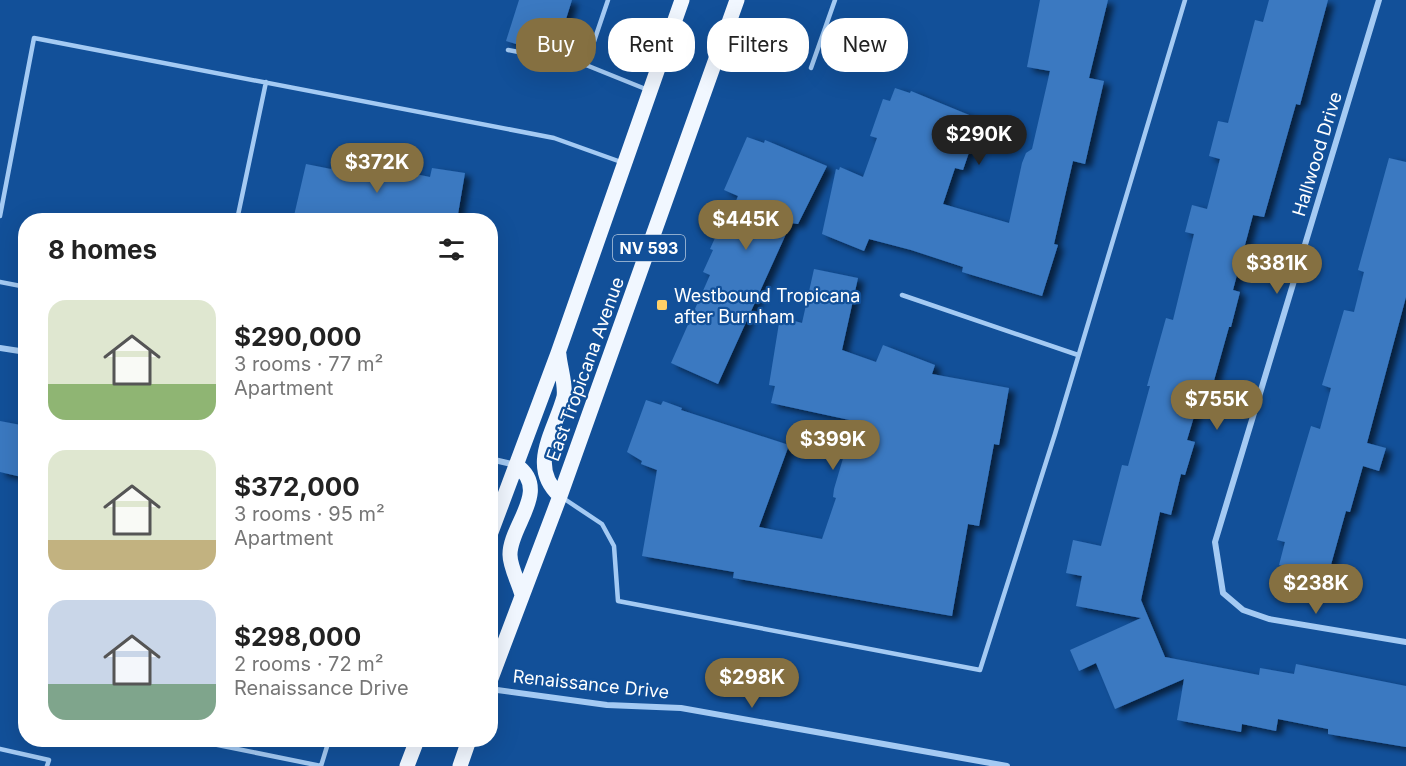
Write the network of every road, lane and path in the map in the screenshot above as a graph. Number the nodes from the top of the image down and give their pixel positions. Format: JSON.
{"nodes":[{"id":1,"x":608,"y":0,"type":"edge"},
{"id":2,"x":682,"y":0,"type":"edge"},
{"id":3,"x":737,"y":0,"type":"edge"},
{"id":4,"x":835,"y":0,"type":"edge"},
{"id":5,"x":1185,"y":0,"type":"edge"},
{"id":6,"x":1379,"y":0,"type":"edge"},
{"id":7,"x":596,"y":35,"type":"edge"},
{"id":8,"x":507,"y":50,"type":"dead end"},
{"id":9,"x":516,"y":52,"type":"edge"},
{"id":10,"x":811,"y":68,"type":"dead end"},
{"id":11,"x":596,"y":69,"type":"edge"},
{"id":12,"x":266,"y":82,"type":"junction"},
{"id":13,"x":649,"y":91,"type":"junction"},
{"id":14,"x":623,"y":163,"type":"junction"},
{"id":15,"x":238,"y":213,"type":"edge"},
{"id":16,"x":0,"y":216,"type":"edge"},
{"id":17,"x":0,"y":282,"type":"edge"},
{"id":18,"x":18,"y":286,"type":"edge"},
{"id":19,"x":902,"y":295,"type":"dead end"},
{"id":20,"x":0,"y":348,"type":"edge"},
{"id":21,"x":18,"y":351,"type":"edge"},
{"id":22,"x":558,"y":352,"type":"junction"},
{"id":23,"x":1078,"y":356,"type":"junction"},
{"id":24,"x":498,"y":461,"type":"edge"},
{"id":25,"x":516,"y":465,"type":"junction"},
{"id":26,"x":560,"y":496,"type":"junction"},
{"id":27,"x":498,"y":513,"type":"edge"},
{"id":28,"x":522,"y":595,"type":"junction"},
{"id":29,"x":1406,"y":642,"type":"edge"},
{"id":30,"x":498,"y":660,"type":"edge"},
{"id":31,"x":498,"y":690,"type":"edge"},
{"id":32,"x":227,"y":747,"type":"edge"},
{"id":33,"x":327,"y":747,"type":"edge"},
{"id":34,"x":414,"y":747,"type":"edge"},
{"id":35,"x":467,"y":747,"type":"edge"},
{"id":36,"x":0,"y":749,"type":"edge"},
{"id":37,"x":47,"y":766,"type":"edge"},
{"id":38,"x":321,"y":766,"type":"edge"},
{"id":39,"x":407,"y":766,"type":"edge"},
{"id":40,"x":460,"y":766,"type":"edge"},
{"id":41,"x":1007,"y":766,"type":"edge"}],
"edges":[{"from":1,"to":7,"type":"lane"},
{"from":2,"to":13,"type":"main road","name":"East Tropicana Avenue","number":"NV 593"},
{"from":3,"to":26,"type":"main road","name":"East Tropicana Avenue","number":"NV 593"},
{"from":4,"to":10,"type":"lane"},
{"from":5,"to":23,"type":"lane"},
{"from":6,"to":29,"type":"street","name":"Hallwood Drive"},
{"from":8,"to":9,"type":"lane"},
{"from":11,"to":13,"type":"lane"},
{"from":12,"to":14,"type":"lane"},
{"from":12,"to":15,"type":"lane"},
{"from":12,"to":16,"type":"lane"},
{"from":13,"to":14,"type":"main road","name":"East Tropicana Avenue","number":"NV 593"},
{"from":14,"to":22,"type":"main road","name":"East Tropicana Avenue","number":"NV 593"},
{"from":17,"to":18,"type":"lane"},
{"from":19,"to":23,"type":"lane"},
{"from":20,"to":21,"type":"street"},
{"from":22,"to":25,"type":"main road","name":"East Tropicana Avenue","number":"NV 593"},
{"from":22,"to":26,"type":"main road"},
{"from":23,"to":26,"type":"lane"},
{"from":24,"to":25,"type":"street"},
{"from":25,"to":27,"type":"main road","name":"East Tropicana Avenue","number":"NV 593"},
{"from":25,"to":28,"type":"main road"},
{"from":26,"to":28,"type":"main road","name":"East Tropicana Avenue","number":"NV 593"},
{"from":28,"to":30,"type":"main road","name":"East Tropicana Avenue","number":"NV 593"},
{"from":31,"to":41,"type":"street","name":"Renaissance Drive"},
{"from":32,"to":38,"type":"lane"},
{"from":33,"to":38,"type":"lane"},
{"from":34,"to":39,"type":"main road"},
{"from":35,"to":40,"type":"main road"},
{"from":36,"to":37,"type":"lane"}]}
